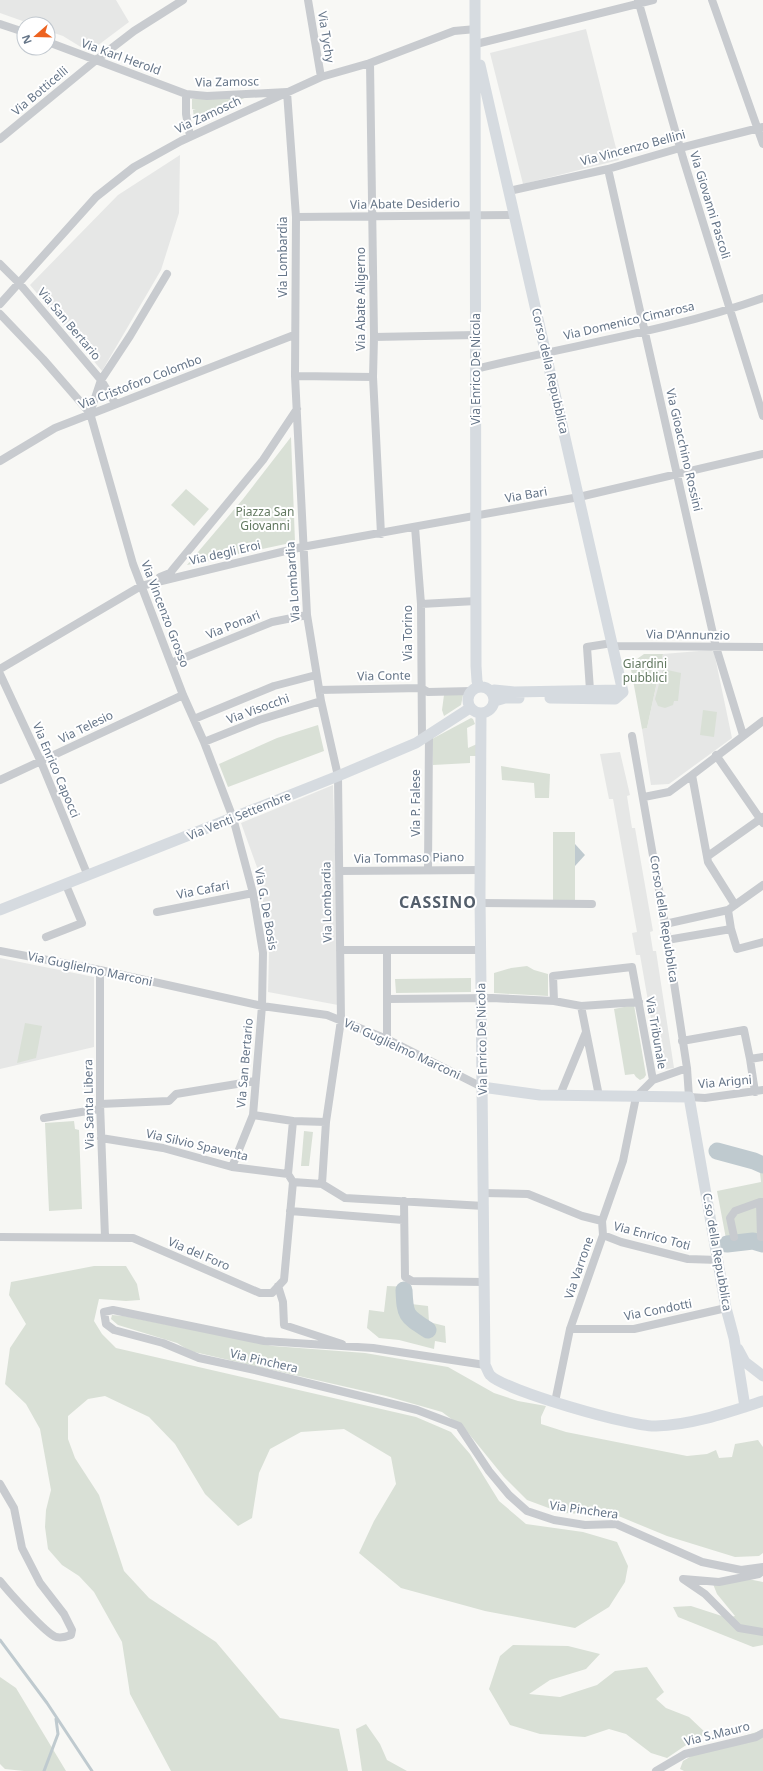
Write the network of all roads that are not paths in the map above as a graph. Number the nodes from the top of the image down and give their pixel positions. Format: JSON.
{"nodes":[{"id":1,"x":183,"y":0,"type":"edge"},
{"id":2,"x":308,"y":0,"type":"edge"},
{"id":3,"x":475,"y":0,"type":"edge"},
{"id":4,"x":653,"y":0,"type":"edge"},
{"id":5,"x":712,"y":0,"type":"edge"},
{"id":6,"x":639,"y":2,"type":"edge"},
{"id":7,"x":0,"y":24,"type":"edge"},
{"id":8,"x":16,"y":29,"type":"edge"},
{"id":9,"x":476,"y":29,"type":"junction"},
{"id":10,"x":56,"y":45,"type":"edge"},
{"id":11,"x":476,"y":47,"type":"junction"},
{"id":12,"x":95,"y":61,"type":"junction"},
{"id":13,"x":370,"y":63,"type":"junction"},
{"id":14,"x":321,"y":77,"type":"junction"},
{"id":15,"x":287,"y":92,"type":"junction"},
{"id":16,"x":186,"y":94,"type":"junction"},
{"id":17,"x":490,"y":109,"type":"junction"},
{"id":18,"x":476,"y":112,"type":"junction"},
{"id":19,"x":760,"y":128,"type":"edge"},
{"id":20,"x":190,"y":136,"type":"junction"},
{"id":21,"x":0,"y":140,"type":"edge"},
{"id":22,"x":763,"y":144,"type":"edge"},
{"id":23,"x":680,"y":148,"type":"junction"},
{"id":24,"x":608,"y":169,"type":"junction"},
{"id":25,"x":509,"y":191,"type":"junction"},
{"id":26,"x":514,"y":215,"type":"junction"},
{"id":27,"x":372,"y":216,"type":"junction"},
{"id":28,"x":476,"y":216,"type":"junction"},
{"id":29,"x":296,"y":217,"type":"junction"},
{"id":30,"x":0,"y":264,"type":"edge"},
{"id":31,"x":167,"y":274,"type":"dead end"},
{"id":32,"x":19,"y":284,"type":"junction"},
{"id":33,"x":763,"y":298,"type":"edge"},
{"id":34,"x":0,"y":304,"type":"edge"},
{"id":35,"x":730,"y":310,"type":"junction"},
{"id":36,"x":0,"y":314,"type":"edge"},
{"id":37,"x":644,"y":331,"type":"junction"},
{"id":38,"x":294,"y":335,"type":"junction"},
{"id":39,"x":476,"y":335,"type":"junction"},
{"id":40,"x":374,"y":337,"type":"junction"},
{"id":41,"x":546,"y":352,"type":"junction"},
{"id":42,"x":476,"y":369,"type":"junction"},
{"id":43,"x":295,"y":376,"type":"junction"},
{"id":44,"x":373,"y":377,"type":"junction"},
{"id":45,"x":101,"y":380,"type":"junction"},
{"id":46,"x":115,"y":404,"type":"junction"},
{"id":47,"x":297,"y":409,"type":"junction"},
{"id":48,"x":90,"y":413,"type":"junction"},
{"id":49,"x":763,"y":416,"type":"edge"},
{"id":50,"x":763,"y":454,"type":"edge"},
{"id":51,"x":0,"y":461,"type":"edge"},
{"id":52,"x":678,"y":474,"type":"junction"},
{"id":53,"x":579,"y":497,"type":"junction"},
{"id":54,"x":476,"y":516,"type":"junction"},
{"id":55,"x":415,"y":527,"type":"junction"},
{"id":56,"x":381,"y":534,"type":"junction"},
{"id":57,"x":302,"y":547,"type":"junction"},
{"id":58,"x":170,"y":573,"type":"junction"},
{"id":59,"x":178,"y":577,"type":"junction"},
{"id":60,"x":141,"y":586,"type":"junction"},
{"id":61,"x":476,"y":601,"type":"junction"},
{"id":62,"x":421,"y":604,"type":"junction"},
{"id":63,"x":307,"y":615,"type":"junction"},
{"id":64,"x":613,"y":644,"type":"junction"},
{"id":65,"x":763,"y":647,"type":"edge"},
{"id":66,"x":716,"y":648,"type":"junction"},
{"id":67,"x":170,"y":663,"type":"junction"},
{"id":68,"x":0,"y":670,"type":"edge"},
{"id":69,"x":0,"y":674,"type":"edge"},
{"id":70,"x":316,"y":675,"type":"junction"},
{"id":71,"x":421,"y":688,"type":"junction"},
{"id":72,"x":476,"y":689,"type":"junction"},
{"id":73,"x":319,"y":690,"type":"junction"},
{"id":74,"x":590,"y":690,"type":"junction"},
{"id":75,"x":623,"y":692,"type":"junction"},
{"id":76,"x":183,"y":695,"type":"junction"},
{"id":77,"x":493,"y":697,"type":"junction"},
{"id":78,"x":321,"y":701,"type":"junction"},
{"id":79,"x":470,"y":708,"type":"junction"},
{"id":80,"x":481,"y":714,"type":"junction"},
{"id":81,"x":194,"y":719,"type":"junction"},
{"id":82,"x":763,"y":721,"type":"edge"},
{"id":83,"x":743,"y":735,"type":"junction"},
{"id":84,"x":632,"y":736,"type":"dead end"},
{"id":85,"x":425,"y":737,"type":"junction"},
{"id":86,"x":204,"y":742,"type":"junction"},
{"id":87,"x":716,"y":755,"type":"junction"},
{"id":88,"x":41,"y":762,"type":"junction"},
{"id":89,"x":692,"y":775,"type":"junction"},
{"id":90,"x":338,"y":776,"type":"junction"},
{"id":91,"x":0,"y":780,"type":"edge"},
{"id":92,"x":644,"y":797,"type":"junction"},
{"id":93,"x":233,"y":818,"type":"junction"},
{"id":94,"x":762,"y":820,"type":"edge"},
{"id":95,"x":708,"y":856,"type":"junction"},
{"id":96,"x":428,"y":870,"type":"junction"},
{"id":97,"x":480,"y":870,"type":"junction"},
{"id":98,"x":339,"y":871,"type":"junction"},
{"id":99,"x":88,"y":876,"type":"junction"},
{"id":100,"x":66,"y":885,"type":"junction"},
{"id":101,"x":763,"y":885,"type":"edge"},
{"id":102,"x":254,"y":893,"type":"junction"},
{"id":103,"x":480,"y":903,"type":"junction"},
{"id":104,"x":592,"y":904,"type":"dead end"},
{"id":105,"x":735,"y":905,"type":"junction"},
{"id":106,"x":0,"y":910,"type":"edge"},
{"id":107,"x":728,"y":910,"type":"junction"},
{"id":108,"x":156,"y":912,"type":"dead end"},
{"id":109,"x":665,"y":924,"type":"junction"},
{"id":110,"x":731,"y":929,"type":"junction"},
{"id":111,"x":46,"y":937,"type":"dead end"},
{"id":112,"x":667,"y":940,"type":"junction"},
{"id":113,"x":763,"y":942,"type":"edge"},
{"id":114,"x":340,"y":950,"type":"junction"},
{"id":115,"x":387,"y":950,"type":"junction"},
{"id":116,"x":481,"y":950,"type":"junction"},
{"id":117,"x":0,"y":951,"type":"edge"},
{"id":118,"x":100,"y":970,"type":"junction"},
{"id":119,"x":481,"y":998,"type":"junction"},
{"id":120,"x":387,"y":999,"type":"junction"},
{"id":121,"x":554,"y":1002,"type":"junction"},
{"id":122,"x":639,"y":1002,"type":"junction"},
{"id":123,"x":262,"y":1006,"type":"junction"},
{"id":124,"x":581,"y":1006,"type":"junction"},
{"id":125,"x":341,"y":1020,"type":"junction"},
{"id":126,"x":586,"y":1032,"type":"junction"},
{"id":127,"x":387,"y":1039,"type":"junction"},
{"id":128,"x":682,"y":1041,"type":"junction"},
{"id":129,"x":763,"y":1057,"type":"edge"},
{"id":130,"x":750,"y":1059,"type":"junction"},
{"id":131,"x":687,"y":1068,"type":"junction"},
{"id":132,"x":652,"y":1080,"type":"junction"},
{"id":133,"x":255,"y":1081,"type":"junction"},
{"id":134,"x":482,"y":1087,"type":"junction"},
{"id":135,"x":759,"y":1091,"type":"edge"},
{"id":136,"x":560,"y":1095,"type":"junction"},
{"id":137,"x":599,"y":1096,"type":"junction"},
{"id":138,"x":636,"y":1097,"type":"junction"},
{"id":139,"x":689,"y":1097,"type":"junction"},
{"id":140,"x":100,"y":1106,"type":"junction"},
{"id":141,"x":252,"y":1115,"type":"junction"},
{"id":142,"x":44,"y":1118,"type":"dead end"},
{"id":143,"x":293,"y":1121,"type":"junction"},
{"id":144,"x":326,"y":1122,"type":"junction"},
{"id":145,"x":101,"y":1138,"type":"junction"},
{"id":146,"x":232,"y":1167,"type":"junction"},
{"id":147,"x":288,"y":1174,"type":"junction"},
{"id":148,"x":293,"y":1182,"type":"junction"},
{"id":149,"x":322,"y":1184,"type":"junction"},
{"id":150,"x":483,"y":1192,"type":"junction"},
{"id":151,"x":404,"y":1201,"type":"junction"},
{"id":152,"x":762,"y":1202,"type":"edge"},
{"id":153,"x":484,"y":1206,"type":"junction"},
{"id":154,"x":290,"y":1211,"type":"junction"},
{"id":155,"x":403,"y":1220,"type":"junction"},
{"id":156,"x":602,"y":1221,"type":"junction"},
{"id":157,"x":603,"y":1235,"type":"junction"},
{"id":158,"x":0,"y":1237,"type":"edge"},
{"id":159,"x":105,"y":1237,"type":"junction"},
{"id":160,"x":734,"y":1237,"type":"dead end"},
{"id":161,"x":763,"y":1237,"type":"edge"},
{"id":162,"x":718,"y":1260,"type":"junction"},
{"id":163,"x":484,"y":1282,"type":"junction"},
{"id":164,"x":278,"y":1286,"type":"junction"},
{"id":165,"x":726,"y":1308,"type":"junction"},
{"id":166,"x":570,"y":1329,"type":"junction"},
{"id":167,"x":734,"y":1338,"type":"junction"},
{"id":168,"x":352,"y":1347,"type":"junction"},
{"id":169,"x":485,"y":1364,"type":"junction"},
{"id":170,"x":763,"y":1376,"type":"edge"},
{"id":171,"x":763,"y":1401,"type":"edge"},
{"id":172,"x":555,"y":1402,"type":"junction"},
{"id":173,"x":745,"y":1407,"type":"junction"},
{"id":174,"x":0,"y":1484,"type":"edge"},
{"id":175,"x":763,"y":1567,"type":"edge"},
{"id":176,"x":763,"y":1570,"type":"edge"},
{"id":177,"x":0,"y":1581,"type":"edge"},
{"id":178,"x":763,"y":1632,"type":"edge"},
{"id":179,"x":763,"y":1733,"type":"edge"},
{"id":180,"x":656,"y":1771,"type":"edge"}],
"edges":[{"from":1,"to":12,"type":"street","name":"Via Botticelli"},
{"from":2,"to":14,"type":"street","name":"Via Tychy"},
{"from":3,"to":9,"type":"main road"},
{"from":4,"to":6,"type":"street"},
{"from":5,"to":19,"type":"street"},
{"from":6,"to":11,"type":"street"},
{"from":6,"to":23,"type":"street","name":"Via Giovanni Pascoli"},
{"from":7,"to":8,"type":"street"},
{"from":9,"to":11,"type":"main road"},
{"from":9,"to":13,"type":"street","name":"Via Zamosch"},
{"from":10,"to":12,"type":"street","name":"Via Karl Herold"},
{"from":11,"to":17,"type":"main road","name":"Corso della Repubblica"},
{"from":11,"to":18,"type":"main road","name":"Via Enrico De Nicola"},
{"from":12,"to":16,"type":"street","name":"Via Karl Herold"},
{"from":12,"to":21,"type":"street","name":"Via Botticelli"},
{"from":13,"to":14,"type":"street","name":"Via Zamosch"},
{"from":13,"to":27,"type":"street","name":"Via Abate Aligerno"},
{"from":14,"to":15,"type":"street","name":"Via Zamosch"},
{"from":15,"to":16,"type":"street","name":"Via Zamosc"},
{"from":15,"to":20,"type":"street","name":"Via Zamosch"},
{"from":15,"to":29,"type":"street","name":"Via Lombardia"},
{"from":16,"to":20,"type":"street","name":"Via Zamosc"},
{"from":17,"to":18,"type":"main road"},
{"from":17,"to":25,"type":"main road","name":"Corso della Repubblica"},
{"from":18,"to":28,"type":"main road","name":"Via Enrico De Nicola"},
{"from":19,"to":22,"type":"street"},
{"from":19,"to":23,"type":"street","name":"Via Vincenzo Bellini"},
{"from":20,"to":32,"type":"street","name":"Via Zamosch"},
{"from":23,"to":24,"type":"street","name":"Via Vincenzo Bellini"},
{"from":23,"to":35,"type":"street","name":"Via Giovanni Pascoli"},
{"from":24,"to":25,"type":"street","name":"Via Vincenzo Bellini"},
{"from":24,"to":37,"type":"street","name":"Via Gioacchino Rossini"},
{"from":25,"to":26,"type":"main road","name":"Corso della Repubblica"},
{"from":26,"to":28,"type":"street","name":"Via Abate Desiderio"},
{"from":26,"to":41,"type":"main road","name":"Corso della Repubblica"},
{"from":27,"to":28,"type":"street","name":"Via Abate Desiderio"},
{"from":27,"to":29,"type":"street","name":"Via Abate Desiderio"},
{"from":27,"to":40,"type":"street","name":"Via Abate Aligerno"},
{"from":28,"to":39,"type":"main road","name":"Via Enrico De Nicola"},
{"from":29,"to":38,"type":"street","name":"Via Lombardia"},
{"from":30,"to":32,"type":"street","name":"Via San Bertario"},
{"from":31,"to":45,"type":"street"},
{"from":32,"to":34,"type":"street","name":"Via Zamosch"},
{"from":32,"to":45,"type":"street","name":"Via San Bertario"},
{"from":33,"to":35,"type":"street","name":"Via Domenico Cimarosa"},
{"from":35,"to":37,"type":"street","name":"Via Domenico Cimarosa"},
{"from":35,"to":49,"type":"street","name":"Via Giovanni Pascoli"},
{"from":36,"to":48,"type":"street"},
{"from":37,"to":41,"type":"street","name":"Via Domenico Cimarosa"},
{"from":37,"to":52,"type":"street","name":"Via Gioacchino Rossini"},
{"from":38,"to":43,"type":"street","name":"Via Lombardia"},
{"from":38,"to":46,"type":"street","name":"Via Cristoforo Colombo"},
{"from":39,"to":40,"type":"street"},
{"from":39,"to":42,"type":"main road","name":"Via Enrico De Nicola"},
{"from":40,"to":44,"type":"street","name":"Via Abate Aligerno"},
{"from":41,"to":42,"type":"street","name":"Via Domenico Cimarosa"},
{"from":41,"to":53,"type":"main road","name":"Corso della Repubblica"},
{"from":42,"to":54,"type":"main road","name":"Via Enrico De Nicola"},
{"from":43,"to":44,"type":"street"},
{"from":43,"to":47,"type":"street","name":"Via Lombardia"},
{"from":44,"to":56,"type":"street","name":"Via Abate Aligerno"},
{"from":45,"to":46,"type":"street","name":"Via San Bertario"},
{"from":45,"to":48,"type":"street"},
{"from":46,"to":48,"type":"street","name":"Via Cristoforo Colombo"},
{"from":47,"to":57,"type":"street","name":"Via Lombardia"},
{"from":47,"to":58,"type":"street"},
{"from":48,"to":51,"type":"street","name":"Via Cristoforo Colombo"},
{"from":48,"to":60,"type":"street","name":"Via Vincenzo Grosso"},
{"from":50,"to":52,"type":"street","name":"Via Bari"},
{"from":52,"to":53,"type":"street","name":"Via Bari"},
{"from":52,"to":66,"type":"street","name":"Via Gioacchino Rossini"},
{"from":53,"to":54,"type":"street","name":"Via Bari"},
{"from":53,"to":64,"type":"main road","name":"Corso della Repubblica"},
{"from":54,"to":55,"type":"street","name":"Via degli Eroi"},
{"from":54,"to":61,"type":"main road","name":"Via Enrico De Nicola"},
{"from":55,"to":56,"type":"street","name":"Via degli Eroi"},
{"from":55,"to":62,"type":"street","name":"Via Torino"},
{"from":56,"to":57,"type":"street","name":"Via degli Eroi"},
{"from":57,"to":59,"type":"street","name":"Via degli Eroi"},
{"from":57,"to":63,"type":"street","name":"Via Lombardia"},
{"from":58,"to":59,"type":"street"},
{"from":58,"to":60,"type":"street"},
{"from":59,"to":60,"type":"street","name":"Via degli Eroi"},
{"from":60,"to":67,"type":"street","name":"Via Vincenzo Grosso"},
{"from":60,"to":68,"type":"street","name":"Via degli Eroi"},
{"from":61,"to":62,"type":"street"},
{"from":61,"to":72,"type":"main road","name":"Via Enrico De Nicola"},
{"from":62,"to":71,"type":"street","name":"Via Torino"},
{"from":63,"to":67,"type":"street","name":"Via Ponari"},
{"from":63,"to":70,"type":"street","name":"Via Lombardia"},
{"from":64,"to":66,"type":"street","name":"Via D'Annunzio"},
{"from":64,"to":74,"type":"street","name":"Via D'Annunzio"},
{"from":64,"to":75,"type":"main road","name":"Corso della Repubblica"},
{"from":65,"to":66,"type":"street","name":"Via D'Annunzio"},
{"from":66,"to":83,"type":"street","name":"Via Gioacchino Rossini"},
{"from":67,"to":76,"type":"street","name":"Via Vincenzo Grosso"},
{"from":69,"to":88,"type":"street","name":"Via Enrico Capocci"},
{"from":70,"to":73,"type":"street","name":"Via Lombardia"},
{"from":70,"to":81,"type":"street"},
{"from":71,"to":72,"type":"street","name":"Via Conte"},
{"from":71,"to":73,"type":"street","name":"Via Conte"},
{"from":71,"to":85,"type":"street","name":"Via Torino"},
{"from":72,"to":77,"type":"main road"},
{"from":72,"to":79,"type":"main road"},
{"from":73,"to":78,"type":"street","name":"Via Lombardia"},
{"from":74,"to":75,"type":"main road"},
{"from":74,"to":77,"type":"main road"},
{"from":75,"to":77,"type":"main road"},
{"from":76,"to":81,"type":"street","name":"Via Vincenzo Grosso"},
{"from":76,"to":88,"type":"street","name":"Via Telesio"},
{"from":77,"to":80,"type":"main road"},
{"from":78,"to":86,"type":"street","name":"Via Visocchi"},
{"from":78,"to":90,"type":"street","name":"Via Lombardia"},
{"from":79,"to":80,"type":"main road"},
{"from":79,"to":85,"type":"main road","name":"Via Venti Settembre"},
{"from":80,"to":97,"type":"main road","name":"Via Enrico De Nicola"},
{"from":81,"to":86,"type":"street","name":"Via Vincenzo Grosso"},
{"from":82,"to":83,"type":"street"},
{"from":83,"to":87,"type":"street"},
{"from":84,"to":92,"type":"street","name":"Corso della Repubblica"},
{"from":85,"to":90,"type":"main road","name":"Via Venti Settembre"},
{"from":85,"to":96,"type":"street","name":"Via P. Falese"},
{"from":86,"to":93,"type":"street","name":"Via Vincenzo Grosso"},
{"from":87,"to":89,"type":"street"},
{"from":87,"to":94,"type":"street"},
{"from":88,"to":91,"type":"street","name":"Via Telesio"},
{"from":88,"to":99,"type":"street","name":"Via Enrico Capocci"},
{"from":89,"to":92,"type":"street"},
{"from":89,"to":95,"type":"street"},
{"from":90,"to":93,"type":"main road","name":"Via Venti Settembre"},
{"from":90,"to":98,"type":"street","name":"Via Lombardia"},
{"from":92,"to":109,"type":"street","name":"Corso della Repubblica"},
{"from":93,"to":99,"type":"main road","name":"Via Venti Settembre"},
{"from":93,"to":102,"type":"street","name":"Via G. De Bosis"},
{"from":94,"to":95,"type":"street"},
{"from":95,"to":105,"type":"street"},
{"from":96,"to":97,"type":"street","name":"Via Tommaso Piano"},
{"from":96,"to":98,"type":"street","name":"Via Tommaso Piano"},
{"from":97,"to":103,"type":"main road","name":"Via Enrico De Nicola"},
{"from":98,"to":114,"type":"street","name":"Via Lombardia"},
{"from":99,"to":100,"type":"main road","name":"Via Venti Settembre"},
{"from":100,"to":106,"type":"main road","name":"Via Venti Settembre"},
{"from":100,"to":111,"type":"street"},
{"from":101,"to":105,"type":"street"},
{"from":102,"to":108,"type":"street","name":"Via Cafari"},
{"from":102,"to":123,"type":"street","name":"Via G. De Bosis"},
{"from":103,"to":104,"type":"street"},
{"from":103,"to":116,"type":"main road","name":"Via Enrico De Nicola"},
{"from":105,"to":107,"type":"street"},
{"from":107,"to":109,"type":"street"},
{"from":107,"to":110,"type":"street"},
{"from":109,"to":112,"type":"street","name":"Corso della Repubblica"},
{"from":110,"to":112,"type":"street"},
{"from":110,"to":113,"type":"street"},
{"from":112,"to":128,"type":"street","name":"Corso della Repubblica"},
{"from":114,"to":115,"type":"street"},
{"from":114,"to":125,"type":"street","name":"Via Lombardia"},
{"from":115,"to":116,"type":"street"},
{"from":115,"to":120,"type":"street"},
{"from":116,"to":119,"type":"main road","name":"Via Enrico De Nicola"},
{"from":117,"to":118,"type":"street","name":"Via Guglielmo Marconi"},
{"from":118,"to":123,"type":"street","name":"Via Guglielmo Marconi"},
{"from":118,"to":140,"type":"street","name":"Via Santa Libera"},
{"from":119,"to":120,"type":"street"},
{"from":119,"to":121,"type":"street"},
{"from":119,"to":134,"type":"main road","name":"Via Enrico De Nicola"},
{"from":120,"to":127,"type":"street"},
{"from":121,"to":122,"type":"street","name":"Via Tribunale"},
{"from":121,"to":124,"type":"street"},
{"from":122,"to":124,"type":"street"},
{"from":122,"to":132,"type":"street","name":"Via Tribunale"},
{"from":123,"to":125,"type":"street","name":"Via Guglielmo Marconi"},
{"from":123,"to":133,"type":"street","name":"Via San Bertario"},
{"from":124,"to":126,"type":"street"},
{"from":125,"to":127,"type":"street","name":"Via Guglielmo Marconi"},
{"from":125,"to":144,"type":"street","name":"Via Lombardia"},
{"from":126,"to":136,"type":"street"},
{"from":126,"to":137,"type":"street"},
{"from":127,"to":134,"type":"street","name":"Via Guglielmo Marconi"},
{"from":128,"to":130,"type":"street"},
{"from":128,"to":131,"type":"street","name":"Corso della Repubblica"},
{"from":129,"to":130,"type":"street"},
{"from":130,"to":135,"type":"street"},
{"from":131,"to":132,"type":"street"},
{"from":131,"to":139,"type":"street","name":"Corso della Repubblica"},
{"from":132,"to":138,"type":"street","name":"Via Tribunale"},
{"from":133,"to":140,"type":"street"},
{"from":133,"to":141,"type":"street","name":"Via San Bertario"},
{"from":134,"to":136,"type":"main road","name":"Via Guglielmo Marconi"},
{"from":134,"to":150,"type":"main road","name":"Via Enrico De Nicola"},
{"from":135,"to":139,"type":"street","name":"Via Arigni"},
{"from":136,"to":137,"type":"main road","name":"Via Guglielmo Marconi"},
{"from":137,"to":138,"type":"main road","name":"Via Guglielmo Marconi"},
{"from":138,"to":139,"type":"main road","name":"Via Guglielmo Marconi"},
{"from":138,"to":156,"type":"street","name":"Via Varrone"},
{"from":139,"to":162,"type":"main road","name":"C.so della Repubblica"},
{"from":140,"to":142,"type":"street"},
{"from":140,"to":145,"type":"street","name":"Via Santa Libera"},
{"from":141,"to":143,"type":"street"},
{"from":141,"to":146,"type":"street","name":"Via San Bertario"},
{"from":143,"to":144,"type":"street"},
{"from":143,"to":147,"type":"street"},
{"from":144,"to":149,"type":"street","name":"Via Lombardia"},
{"from":145,"to":146,"type":"street","name":"Via Silvio Spaventa"},
{"from":145,"to":159,"type":"street","name":"Via Santa Libera"},
{"from":146,"to":147,"type":"street","name":"Via Silvio Spaventa"},
{"from":147,"to":148,"type":"street"},
{"from":148,"to":149,"type":"street"},
{"from":148,"to":154,"type":"street"},
{"from":149,"to":151,"type":"street"},
{"from":150,"to":153,"type":"main road","name":"Via Enrico De Nicola"},
{"from":150,"to":156,"type":"street","name":"Via Enrico Toti"},
{"from":151,"to":153,"type":"street"},
{"from":151,"to":155,"type":"street"},
{"from":152,"to":160,"type":"street"},
{"from":152,"to":161,"type":"street"},
{"from":153,"to":163,"type":"main road","name":"Via Enrico De Nicola"},
{"from":154,"to":155,"type":"street"},
{"from":154,"to":164,"type":"street"},
{"from":155,"to":163,"type":"street"},
{"from":156,"to":157,"type":"street","name":"Via Varrone"},
{"from":157,"to":162,"type":"street","name":"Via Enrico Toti"},
{"from":157,"to":166,"type":"street","name":"Via Varrone"},
{"from":158,"to":159,"type":"street","name":"Via del Foro"},
{"from":159,"to":164,"type":"street","name":"Via del Foro"},
{"from":162,"to":165,"type":"main road","name":"C.so della Repubblica"},
{"from":163,"to":169,"type":"main road","name":"Via Enrico De Nicola"},
{"from":164,"to":168,"type":"street"},
{"from":165,"to":166,"type":"street","name":"Via Condotti"},
{"from":165,"to":167,"type":"main road","name":"C.so della Repubblica"},
{"from":166,"to":172,"type":"street","name":"Via Varrone"},
{"from":167,"to":170,"type":"main road"},
{"from":167,"to":173,"type":"main road","name":"C.so della Repubblica"},
{"from":168,"to":169,"type":"street","name":"Via Pinchera"},
{"from":168,"to":175,"type":"street","name":"Via Pinchera"},
{"from":169,"to":172,"type":"main road"},
{"from":171,"to":173,"type":"main road"},
{"from":172,"to":173,"type":"main road"},
{"from":174,"to":177,"type":"street"},
{"from":176,"to":178,"type":"street"},
{"from":179,"to":180,"type":"street","name":"Via S.Mauro"}]}
